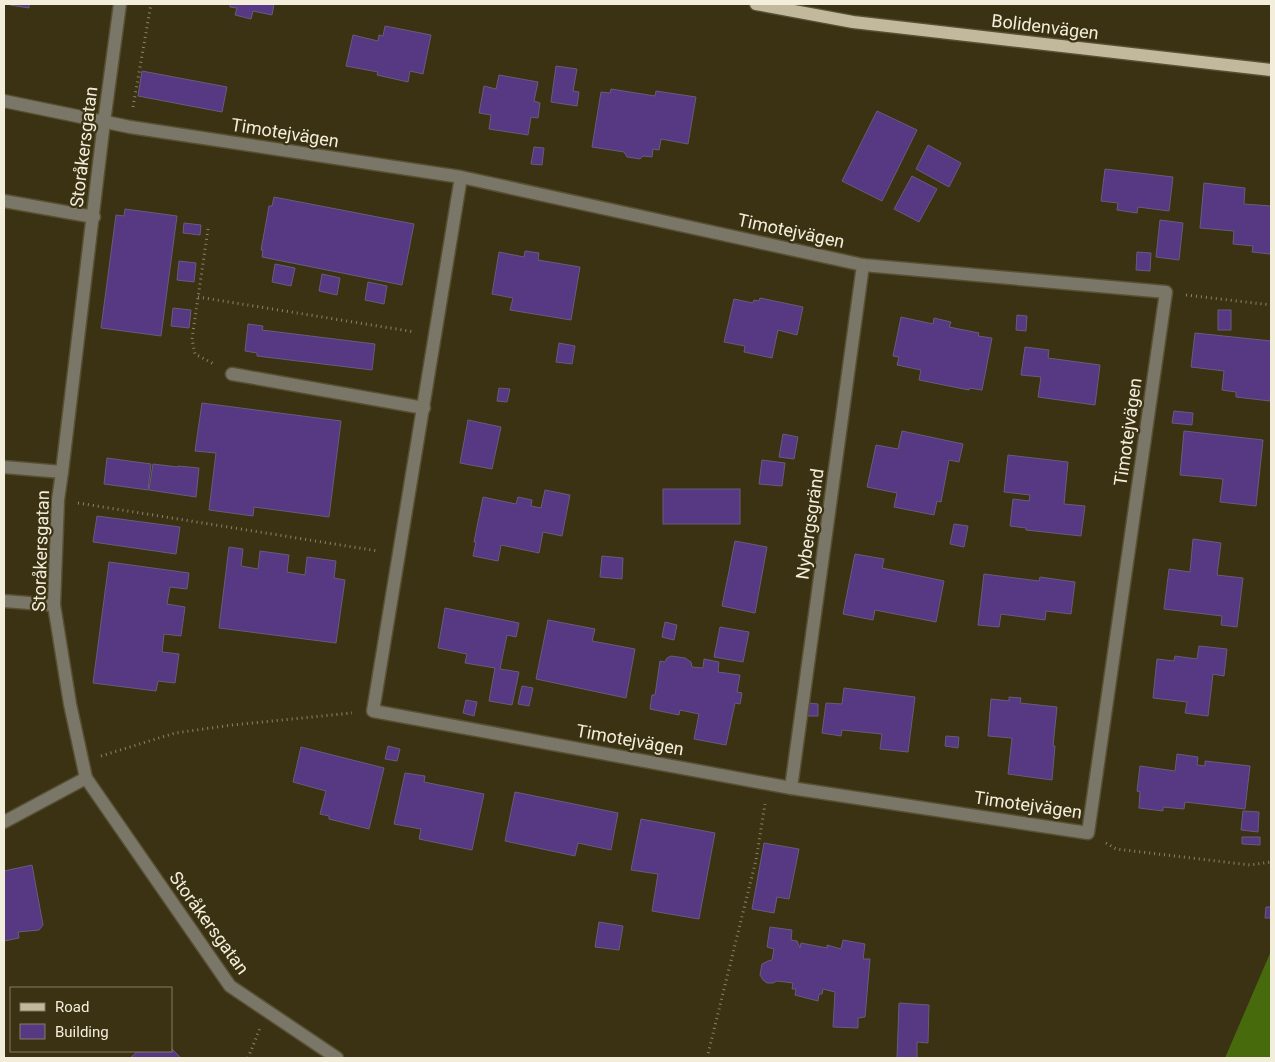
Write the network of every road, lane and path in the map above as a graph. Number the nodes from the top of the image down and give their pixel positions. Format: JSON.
{"nodes":[{"id":1,"x":120,"y":4,"type":"edge"},
{"id":2,"x":151,"y":4,"type":"edge"},
{"id":3,"x":756,"y":4,"type":"edge"},
{"id":4,"x":1271,"y":70,"type":"edge"},
{"id":5,"x":4,"y":101,"type":"edge"},
{"id":6,"x":104,"y":122,"type":"junction"},
{"id":7,"x":130,"y":127,"type":"junction"},
{"id":8,"x":461,"y":177,"type":"junction"},
{"id":9,"x":4,"y":201,"type":"edge"},
{"id":10,"x":94,"y":217,"type":"junction"},
{"id":11,"x":208,"y":229,"type":"dead end"},
{"id":12,"x":863,"y":265,"type":"junction"},
{"id":13,"x":1166,"y":292,"type":"junction"},
{"id":14,"x":198,"y":297,"type":"junction"},
{"id":15,"x":1271,"y":305,"type":"edge"},
{"id":16,"x":435,"y":336,"type":"junction"},
{"id":17,"x":232,"y":374,"type":"joint"},
{"id":18,"x":424,"y":408,"type":"junction"},
{"id":19,"x":4,"y":467,"type":"edge"},
{"id":20,"x":62,"y":472,"type":"junction"},
{"id":21,"x":58,"y":500,"type":"junction"},
{"id":22,"x":399,"y":555,"type":"junction"},
{"id":23,"x":4,"y":601,"type":"edge"},
{"id":24,"x":54,"y":605,"type":"junction"},
{"id":25,"x":373,"y":710,"type":"junction"},
{"id":26,"x":82,"y":762,"type":"junction"},
{"id":27,"x":86,"y":778,"type":"junction"},
{"id":28,"x":771,"y":784,"type":"junction"},
{"id":29,"x":791,"y":788,"type":"junction"},
{"id":30,"x":4,"y":822,"type":"edge"},
{"id":31,"x":1088,"y":833,"type":"junction"},
{"id":32,"x":1271,"y":862,"type":"edge"},
{"id":33,"x":266,"y":1010,"type":"junction"},
{"id":34,"x":248,"y":1058,"type":"edge"},
{"id":35,"x":337,"y":1058,"type":"edge"},
{"id":36,"x":707,"y":1058,"type":"edge"}],
"edges":[{"from":1,"to":6,"type":"street","name":"Storåkersgatan"},
{"from":2,"to":7,"type":"path"},
{"from":3,"to":4,"type":"main road","name":"Bolidenvägen"},
{"from":5,"to":6,"type":"street","name":"Timotejvägen"},
{"from":6,"to":7,"type":"street","name":"Timotejvägen"},
{"from":6,"to":10,"type":"street","name":"Storåkersgatan"},
{"from":7,"to":8,"type":"street","name":"Timotejvägen"},
{"from":8,"to":12,"type":"street","name":"Timotejvägen"},
{"from":8,"to":16,"type":"street"},
{"from":9,"to":10,"type":"street"},
{"from":10,"to":20,"type":"street","name":"Storåkersgatan"},
{"from":11,"to":14,"type":"path"},
{"from":12,"to":13,"type":"street","name":"Timotejvägen"},
{"from":12,"to":29,"type":"street","name":"Nybergsgränd"},
{"from":13,"to":15,"type":"path"},
{"from":13,"to":31,"type":"street","name":"Timotejvägen"},
{"from":14,"to":16,"type":"path"},
{"from":14,"to":17,"type":"path"},
{"from":16,"to":18,"type":"street"},
{"from":17,"to":18,"type":"street"},
{"from":18,"to":22,"type":"street"},
{"from":19,"to":20,"type":"street"},
{"from":20,"to":21,"type":"street","name":"Storåkersgatan"},
{"from":21,"to":22,"type":"path"},
{"from":21,"to":24,"type":"street","name":"Storåkersgatan"},
{"from":22,"to":25,"type":"street"},
{"from":23,"to":24,"type":"street"},
{"from":24,"to":26,"type":"street","name":"Storåkersgatan"},
{"from":25,"to":26,"type":"path"},
{"from":25,"to":28,"type":"street","name":"Timotejvägen"},
{"from":26,"to":27,"type":"street","name":"Storåkersgatan"},
{"from":27,"to":30,"type":"street"},
{"from":27,"to":33,"type":"street","name":"Storåkersgatan"},
{"from":28,"to":29,"type":"street","name":"Timotejvägen"},
{"from":28,"to":36,"type":"path"},
{"from":29,"to":31,"type":"street","name":"Timotejvägen"},
{"from":31,"to":32,"type":"path"},
{"from":33,"to":34,"type":"path"},
{"from":33,"to":35,"type":"street","name":"Storåkersgatan"}]}
